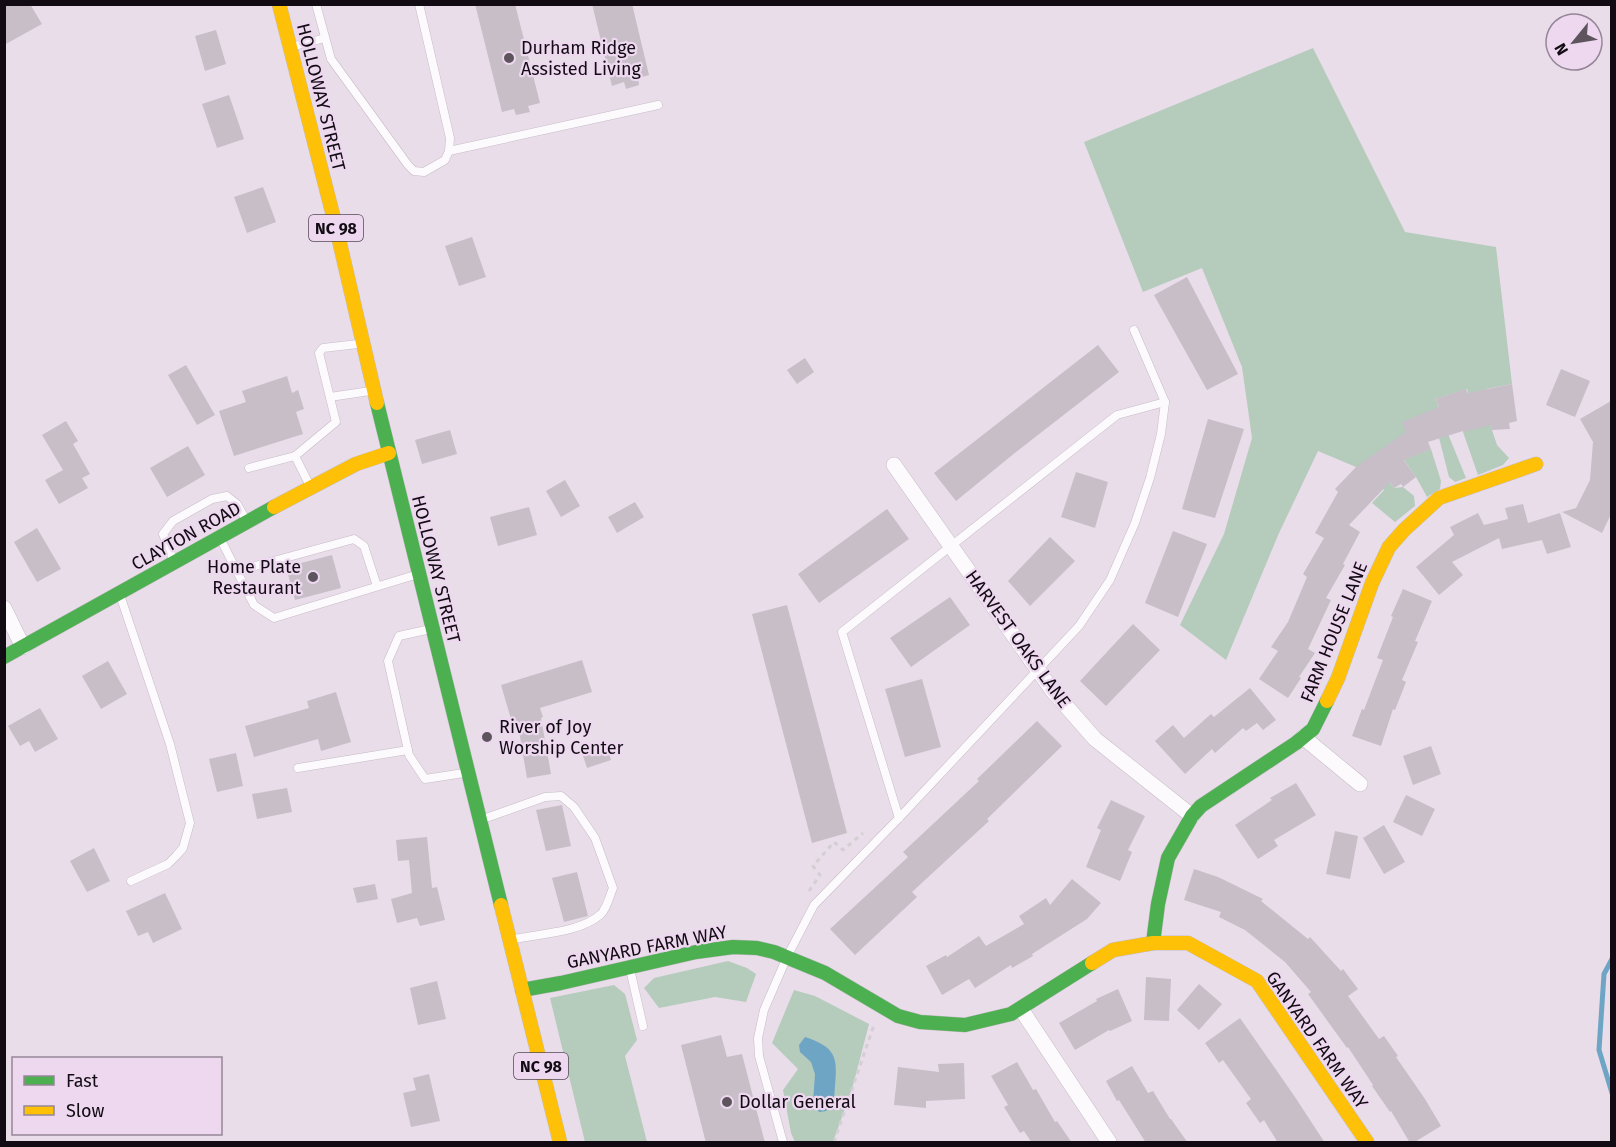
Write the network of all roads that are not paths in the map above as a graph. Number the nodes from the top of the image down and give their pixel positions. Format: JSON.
{"nodes":[{"id":1,"x":279,"y":4,"type":"edge"},
{"id":2,"x":316,"y":4,"type":"edge"},
{"id":3,"x":419,"y":4,"type":"edge"},
{"id":4,"x":325,"y":38,"type":"junction"},
{"id":5,"x":291,"y":48,"type":"junction"},
{"id":6,"x":658,"y":105,"type":"dead end"},
{"id":7,"x":449,"y":151,"type":"junction"},
{"id":8,"x":1134,"y":330,"type":"dead end"},
{"id":9,"x":363,"y":344,"type":"junction"},
{"id":10,"x":374,"y":390,"type":"junction"},
{"id":11,"x":330,"y":397,"type":"junction"},
{"id":12,"x":1165,"y":402,"type":"junction"},
{"id":13,"x":389,"y":453,"type":"junction"},
{"id":14,"x":295,"y":456,"type":"junction"},
{"id":15,"x":1536,"y":464,"type":"dead end"},
{"id":16,"x":894,"y":465,"type":"dead end"},
{"id":17,"x":249,"y":468,"type":"dead end"},
{"id":18,"x":310,"y":487,"type":"junction"},
{"id":19,"x":247,"y":522,"type":"junction"},
{"id":20,"x":219,"y":537,"type":"junction"},
{"id":21,"x":951,"y":547,"type":"junction"},
{"id":22,"x":174,"y":563,"type":"junction"},
{"id":23,"x":237,"y":571,"type":"junction"},
{"id":24,"x":419,"y":573,"type":"junction"},
{"id":25,"x":377,"y":586,"type":"junction"},
{"id":26,"x":120,"y":593,"type":"junction"},
{"id":27,"x":4,"y":608,"type":"edge"},
{"id":28,"x":432,"y":628,"type":"junction"},
{"id":29,"x":23,"y":647,"type":"junction"},
{"id":30,"x":4,"y":657,"type":"edge"},
{"id":31,"x":1036,"y":670,"type":"junction"},
{"id":32,"x":1304,"y":737,"type":"junction"},
{"id":33,"x":408,"y":750,"type":"junction"},
{"id":34,"x":298,"y":768,"type":"dead end"},
{"id":35,"x":468,"y":772,"type":"junction"},
{"id":36,"x":1360,"y":784,"type":"dead end"},
{"id":37,"x":1192,"y":816,"type":"junction"},
{"id":38,"x":898,"y":818,"type":"junction"},
{"id":39,"x":480,"y":820,"type":"junction"},
{"id":40,"x":131,"y":881,"type":"dead end"},
{"id":41,"x":510,"y":940,"type":"junction"},
{"id":42,"x":1153,"y":943,"type":"junction"},
{"id":43,"x":787,"y":957,"type":"junction"},
{"id":44,"x":629,"y":968,"type":"junction"},
{"id":45,"x":522,"y":990,"type":"junction"},
{"id":46,"x":1021,"y":1009,"type":"junction"},
{"id":47,"x":643,"y":1026,"type":"dead end"},
{"id":48,"x":560,"y":1143,"type":"edge"},
{"id":49,"x":783,"y":1143,"type":"edge"},
{"id":50,"x":1109,"y":1143,"type":"edge"},
{"id":51,"x":1367,"y":1143,"type":"edge"}],
"edges":[{"from":1,"to":5,"type":"main road","name":"HOLLOWAY STREET","number":"NC 98"},
{"from":2,"to":4,"type":"lane"},
{"from":3,"to":7,"type":"lane"},
{"from":4,"to":5,"type":"lane"},
{"from":4,"to":7,"type":"lane"},
{"from":5,"to":9,"type":"main road","name":"HOLLOWAY STREET","number":"NC 98"},
{"from":6,"to":7,"type":"lane"},
{"from":8,"to":12,"type":"lane"},
{"from":9,"to":10,"type":"main road","name":"HOLLOWAY STREET","number":"NC 98"},
{"from":9,"to":11,"type":"lane"},
{"from":10,"to":11,"type":"lane"},
{"from":10,"to":13,"type":"main road","name":"HOLLOWAY STREET","number":"NC 98"},
{"from":11,"to":14,"type":"lane"},
{"from":12,"to":21,"type":"lane"},
{"from":12,"to":31,"type":"lane"},
{"from":13,"to":18,"type":"main road","name":"CLAYTON ROAD"},
{"from":13,"to":24,"type":"main road","name":"HOLLOWAY STREET","number":"NC 98"},
{"from":14,"to":17,"type":"lane"},
{"from":14,"to":18,"type":"lane"},
{"from":15,"to":32,"type":"main road","name":"FARM HOUSE LANE"},
{"from":16,"to":21,"type":"street","name":"HARVEST OAKS LANE"},
{"from":18,"to":19,"type":"main road","name":"CLAYTON ROAD"},
{"from":19,"to":20,"type":"main road","name":"CLAYTON ROAD"},
{"from":19,"to":22,"type":"lane"},
{"from":20,"to":22,"type":"main road","name":"CLAYTON ROAD"},
{"from":20,"to":23,"type":"lane"},
{"from":21,"to":31,"type":"street","name":"HARVEST OAKS LANE"},
{"from":21,"to":38,"type":"lane"},
{"from":22,"to":26,"type":"main road","name":"CLAYTON ROAD"},
{"from":23,"to":25,"type":"lane"},
{"from":23,"to":25,"type":"lane"},
{"from":24,"to":25,"type":"lane"},
{"from":24,"to":28,"type":"main road","name":"HOLLOWAY STREET","number":"NC 98"},
{"from":26,"to":29,"type":"main road","name":"CLAYTON ROAD"},
{"from":26,"to":40,"type":"lane"},
{"from":27,"to":29,"type":"street"},
{"from":28,"to":33,"type":"lane"},
{"from":28,"to":35,"type":"main road","name":"HOLLOWAY STREET","number":"NC 98"},
{"from":29,"to":30,"type":"main road","name":"CLAYTON ROAD"},
{"from":31,"to":37,"type":"street","name":"HARVEST OAKS LANE"},
{"from":31,"to":38,"type":"lane"},
{"from":32,"to":36,"type":"street"},
{"from":32,"to":37,"type":"main road","name":"FARM HOUSE LANE"},
{"from":33,"to":34,"type":"lane"},
{"from":33,"to":35,"type":"lane"},
{"from":35,"to":39,"type":"main road","name":"HOLLOWAY STREET","number":"NC 98"},
{"from":37,"to":42,"type":"main road","name":"FARM HOUSE LANE"},
{"from":38,"to":43,"type":"lane"},
{"from":39,"to":41,"type":"main road","name":"HOLLOWAY STREET","number":"NC 98"},
{"from":39,"to":41,"type":"lane"},
{"from":41,"to":45,"type":"main road","name":"HOLLOWAY STREET","number":"NC 98"},
{"from":42,"to":46,"type":"main road","name":"GANYARD FARM WAY"},
{"from":42,"to":51,"type":"main road","name":"GANYARD FARM WAY"},
{"from":43,"to":44,"type":"main road","name":"GANYARD FARM WAY"},
{"from":43,"to":46,"type":"main road","name":"GANYARD FARM WAY"},
{"from":43,"to":49,"type":"lane"},
{"from":44,"to":45,"type":"main road","name":"GANYARD FARM WAY"},
{"from":44,"to":47,"type":"lane"},
{"from":45,"to":48,"type":"main road","name":"HOLLOWAY STREET","number":"NC 98"},
{"from":46,"to":50,"type":"street"}]}
